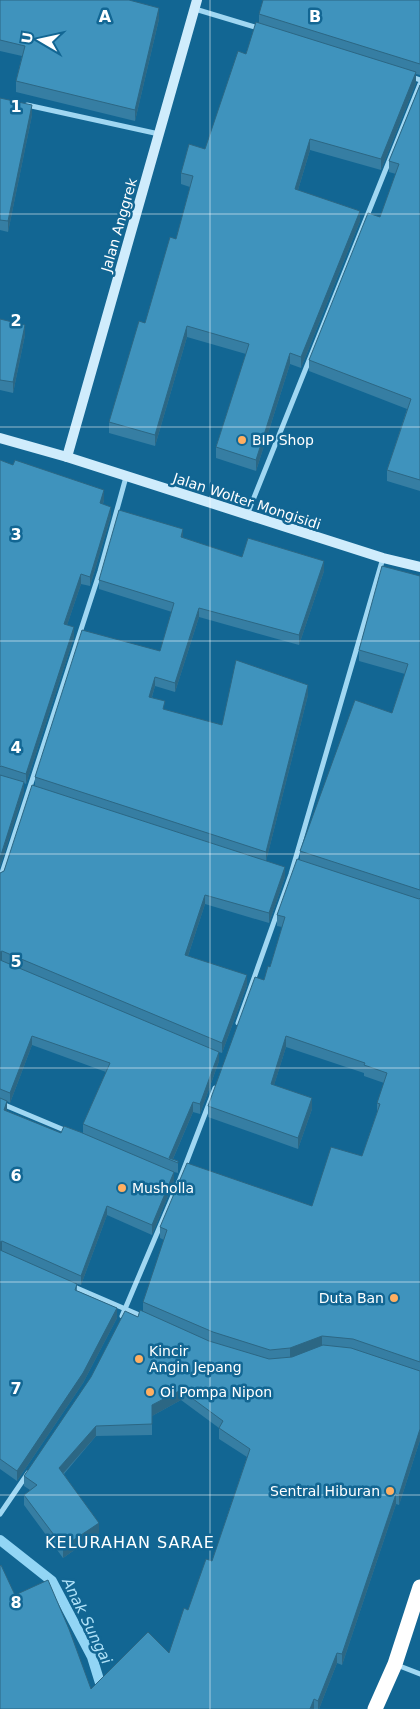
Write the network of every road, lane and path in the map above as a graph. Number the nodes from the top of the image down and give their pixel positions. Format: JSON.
{"nodes":[{"id":1,"x":196,"y":4,"type":"edge"},
{"id":2,"x":270,"y":32,"type":"edge"},
{"id":3,"x":401,"y":74,"type":"edge"},
{"id":4,"x":420,"y":82,"type":"edge"},
{"id":5,"x":19,"y":103,"type":"edge"},
{"id":6,"x":159,"y":134,"type":"junction"},
{"id":7,"x":0,"y":438,"type":"edge"},
{"id":8,"x":67,"y":457,"type":"junction"},
{"id":9,"x":126,"y":477,"type":"junction"},
{"id":10,"x":247,"y":515,"type":"junction"},
{"id":11,"x":383,"y":558,"type":"junction"},
{"id":12,"x":420,"y":567,"type":"edge"},
{"id":13,"x":18,"y":786,"type":"edge"},
{"id":14,"x":28,"y":789,"type":"junction"},
{"id":15,"x":37,"y":792,"type":"edge"},
{"id":16,"x":293,"y":864,"type":"junction"},
{"id":17,"x":302,"y":867,"type":"edge"},
{"id":18,"x":282,"y":871,"type":"edge"},
{"id":19,"x":291,"y":874,"type":"junction"},
{"id":20,"x":0,"y":879,"type":"edge"},
{"id":21,"x":235,"y":1032,"type":"edge"},
{"id":22,"x":218,"y":1078,"type":"edge"},
{"id":23,"x":0,"y":1103,"type":"edge"},
{"id":24,"x":72,"y":1133,"type":"edge"},
{"id":25,"x":171,"y":1175,"type":"edge"},
{"id":26,"x":180,"y":1179,"type":"junction"},
{"id":27,"x":63,"y":1282,"type":"edge"},
{"id":28,"x":126,"y":1309,"type":"junction"},
{"id":29,"x":152,"y":1320,"type":"edge"},
{"id":30,"x":118,"y":1326,"type":"edge"},
{"id":31,"x":34,"y":1464,"type":"edge"},
{"id":32,"x":1,"y":1512,"type":"edge"},
{"id":33,"x":420,"y":1588,"type":"edge"},
{"id":34,"x":395,"y":1664,"type":"junction"},
{"id":35,"x":420,"y":1674,"type":"edge"},
{"id":36,"x":374,"y":1709,"type":"edge"}],
"edges":[{"from":1,"to":2,"type":"street"},
{"from":1,"to":6,"type":"street","name":"Jalan Anggrek"},
{"from":3,"to":4,"type":"street"},
{"from":4,"to":10,"type":"street"},
{"from":5,"to":6,"type":"street"},
{"from":6,"to":8,"type":"street","name":"Jalan Anggrek"},
{"from":7,"to":8,"type":"street","name":"Jalan Wolter Mongisidi"},
{"from":8,"to":9,"type":"street","name":"Jalan Wolter Mongisidi"},
{"from":9,"to":10,"type":"street","name":"Jalan Wolter Mongisidi"},
{"from":9,"to":14,"type":"street"},
{"from":10,"to":11,"type":"street","name":"Jalan Wolter Mongisidi"},
{"from":11,"to":12,"type":"street","name":"Jalan Wolter Mongisidi"},
{"from":11,"to":16,"type":"street"},
{"from":13,"to":14,"type":"street"},
{"from":14,"to":15,"type":"street"},
{"from":14,"to":20,"type":"street"},
{"from":16,"to":17,"type":"street"},
{"from":16,"to":19,"type":"street"},
{"from":18,"to":19,"type":"street"},
{"from":19,"to":21,"type":"street"},
{"from":22,"to":26,"type":"street"},
{"from":23,"to":24,"type":"street"},
{"from":25,"to":26,"type":"street"},
{"from":26,"to":28,"type":"street"},
{"from":27,"to":28,"type":"street"},
{"from":28,"to":29,"type":"street"},
{"from":28,"to":30,"type":"street"},
{"from":31,"to":32,"type":"street"},
{"from":33,"to":34,"type":"highway"},
{"from":34,"to":35,"type":"street"},
{"from":34,"to":36,"type":"highway"}]}
